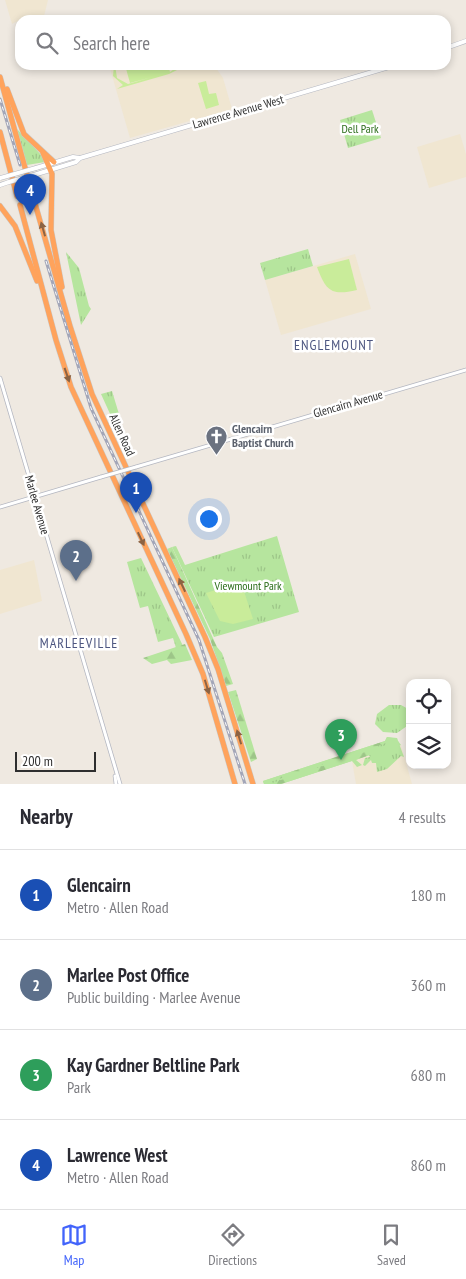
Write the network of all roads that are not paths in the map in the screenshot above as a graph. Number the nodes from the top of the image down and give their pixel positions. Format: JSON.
{"nodes":[{"id":1,"x":466,"y":41,"type":"edge"},
{"id":2,"x":451,"y":46,"type":"edge"},
{"id":3,"x":0,"y":70,"type":"edge"},
{"id":4,"x":379,"y":70,"type":"edge"},
{"id":5,"x":0,"y":77,"type":"edge"},
{"id":6,"x":0,"y":132,"type":"edge"},
{"id":7,"x":80,"y":158,"type":"junction"},
{"id":8,"x":51,"y":163,"type":"junction"},
{"id":9,"x":51,"y":170,"type":"junction"},
{"id":10,"x":0,"y":178,"type":"edge"},
{"id":11,"x":1,"y":184,"type":"edge"},
{"id":12,"x":32,"y":193,"type":"dead end"},
{"id":13,"x":17,"y":196,"type":"dead end"},
{"id":14,"x":34,"y":200,"type":"dead end"},
{"id":15,"x":20,"y":205,"type":"dead end"},
{"id":16,"x":1,"y":208,"type":"edge"},
{"id":17,"x":46,"y":303,"type":"junction"},
{"id":18,"x":70,"y":326,"type":"junction"},
{"id":19,"x":466,"y":370,"type":"edge"},
{"id":20,"x":0,"y":378,"type":"edge"},
{"id":21,"x":34,"y":497,"type":"junction"},
{"id":22,"x":0,"y":507,"type":"edge"},
{"id":23,"x":118,"y":784,"type":"edge"},
{"id":24,"x":235,"y":784,"type":"edge"},
{"id":25,"x":253,"y":784,"type":"edge"}],
"edges":[{"from":1,"to":2,"type":"main road"},
{"from":3,"to":8,"type":"highway"},
{"from":4,"to":7,"type":"main road","name":"Lawrence Avenue West"},
{"from":5,"to":12,"type":"highway"},
{"from":6,"to":13,"type":"highway"},
{"from":7,"to":8,"type":"main road","name":"Lawrence Avenue West"},
{"from":7,"to":9,"type":"main road","name":"Lawrence Avenue West"},
{"from":8,"to":9,"type":"highway"},
{"from":8,"to":10,"type":"main road","name":"Lawrence Avenue West","bridge":true},
{"from":9,"to":11,"type":"main road","name":"Lawrence Avenue West","bridge":true},
{"from":9,"to":18,"type":"highway"},
{"from":18,"to":14,"type":"highway","name":"Allen Road","one_way":true},
{"from":15,"to":17,"type":"highway"},
{"from":16,"to":17,"type":"highway"},
{"from":17,"to":24,"type":"highway","one_way":true},
{"from":25,"to":18,"type":"highway","name":"Allen Road","one_way":true},
{"from":19,"to":21,"type":"street","name":"Glencairn Avenue","bridge":true},
{"from":20,"to":21,"type":"street","name":"Marlee Avenue"},
{"from":21,"to":22,"type":"street","name":"Glencairn Avenue"},
{"from":21,"to":23,"type":"street","name":"Marlee Avenue"}]}
